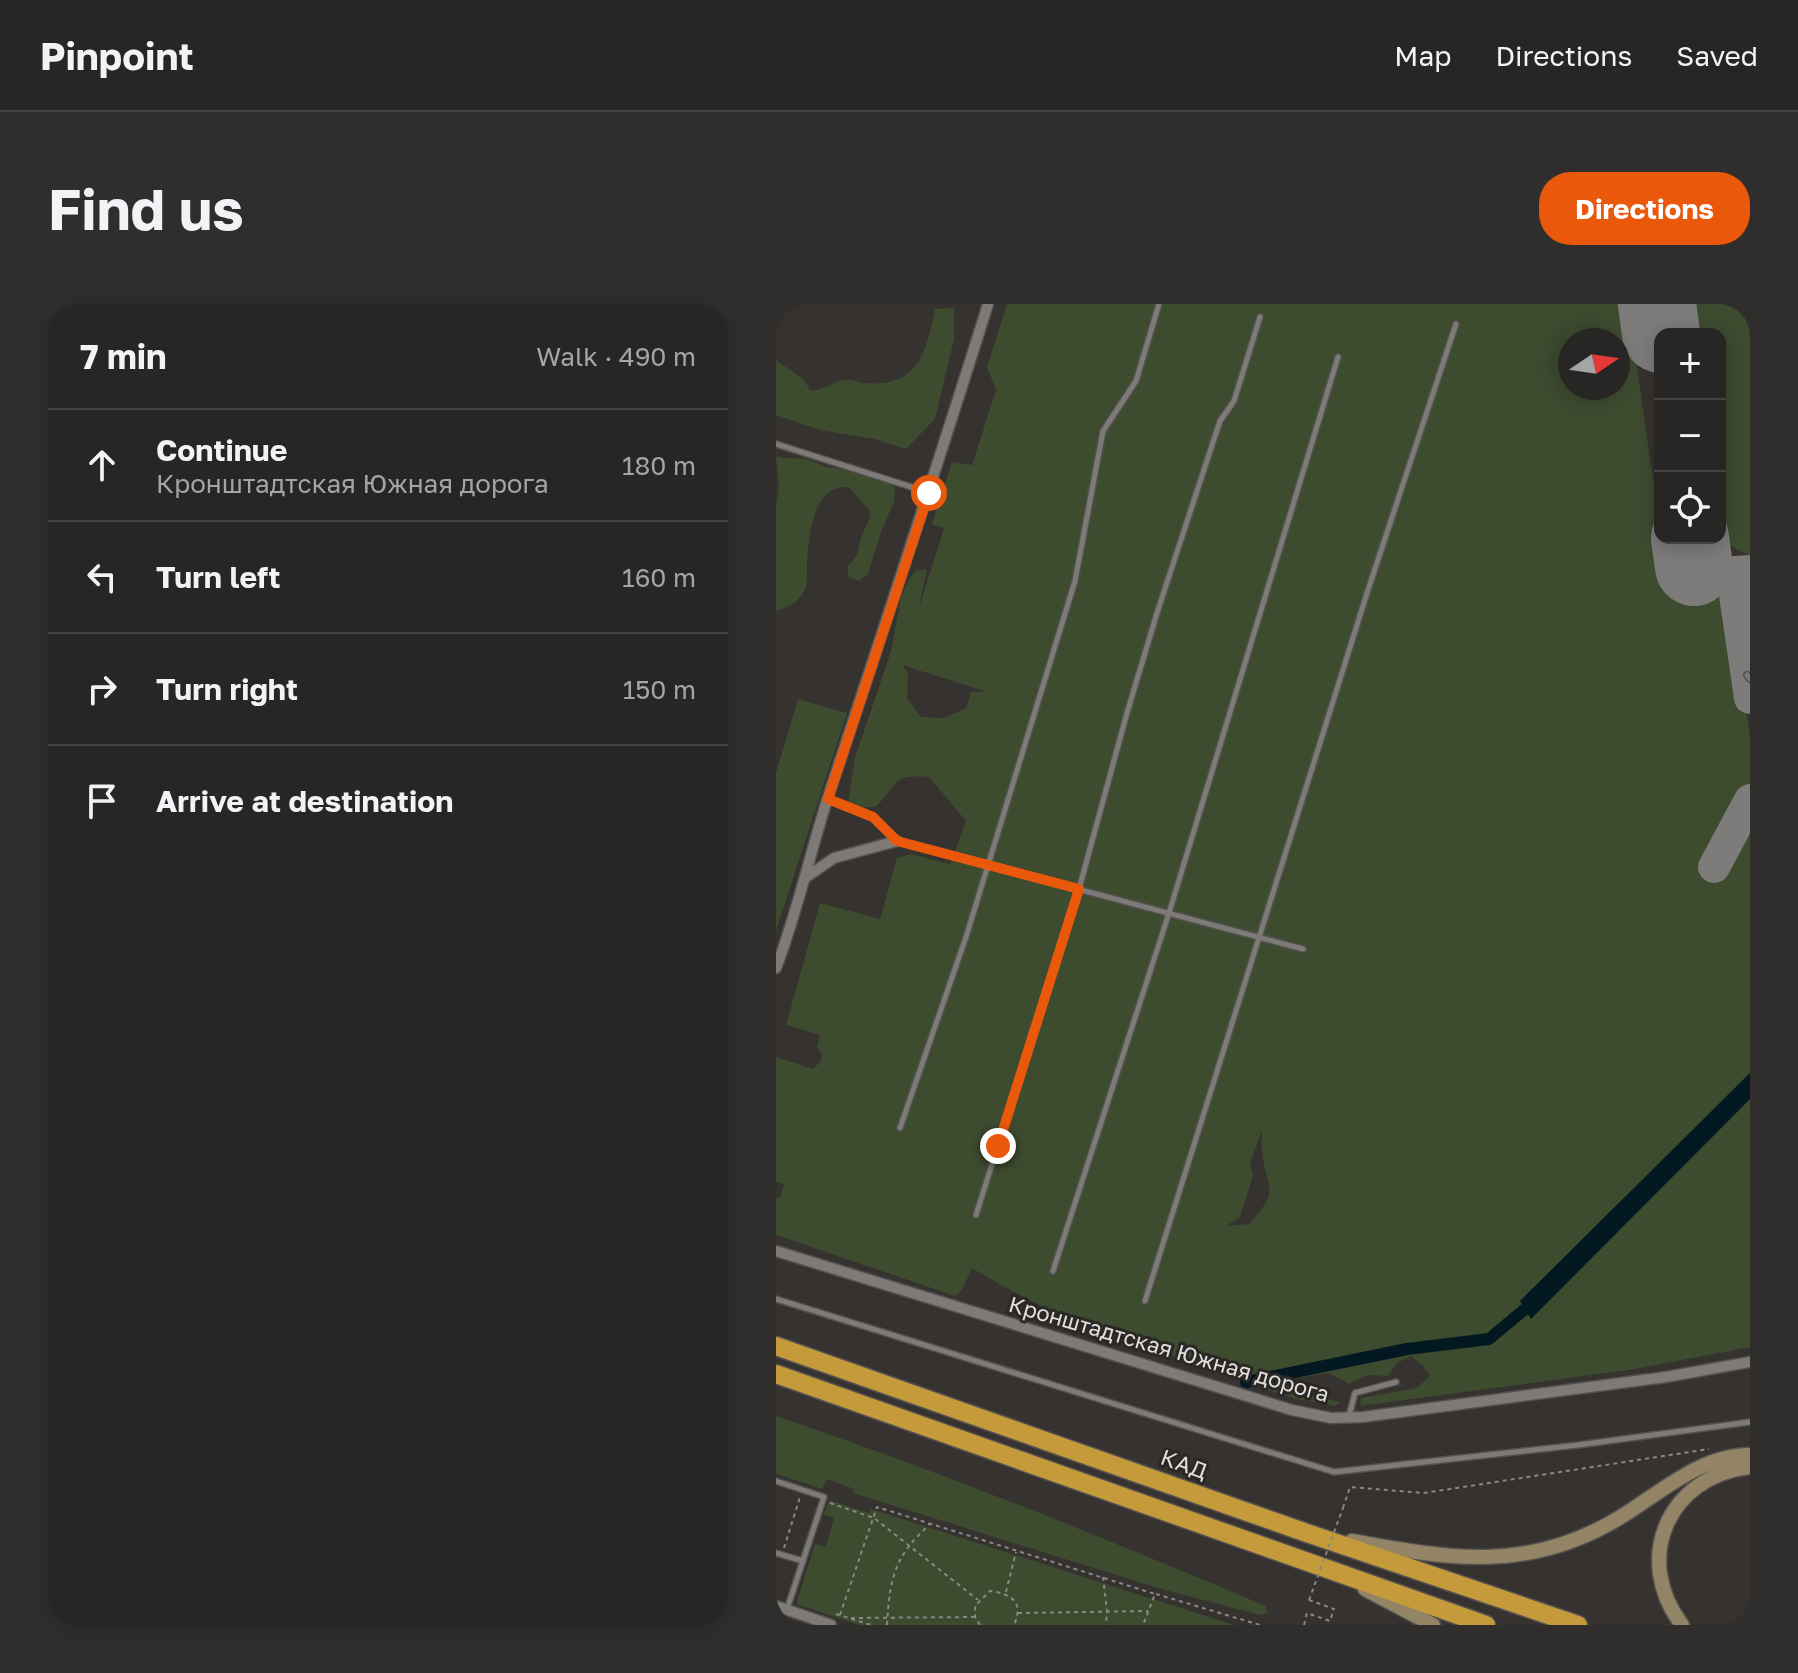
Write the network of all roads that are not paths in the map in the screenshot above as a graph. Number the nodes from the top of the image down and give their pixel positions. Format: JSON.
{"nodes":[{"id":1,"x":988,"y":304,"type":"edge"},
{"id":2,"x":1159,"y":304,"type":"edge"},
{"id":3,"x":1260,"y":317,"type":"dead end"},
{"id":4,"x":1456,"y":324,"type":"dead end"},
{"id":5,"x":1338,"y":357,"type":"dead end"},
{"id":6,"x":776,"y":444,"type":"edge"},
{"id":7,"x":929,"y":493,"type":"junction"},
{"id":8,"x":828,"y":799,"type":"junction"},
{"id":9,"x":897,"y":841,"type":"junction"},
{"id":10,"x":986,"y":865,"type":"junction"},
{"id":11,"x":805,"y":878,"type":"junction"},
{"id":12,"x":1079,"y":889,"type":"junction"},
{"id":13,"x":1169,"y":913,"type":"junction"},
{"id":14,"x":1260,"y":937,"type":"junction"},
{"id":15,"x":1303,"y":949,"type":"dead end"},
{"id":16,"x":776,"y":968,"type":"edge"},
{"id":17,"x":900,"y":1128,"type":"dead end"},
{"id":18,"x":976,"y":1215,"type":"dead end"},
{"id":19,"x":776,"y":1251,"type":"edge"},
{"id":20,"x":1053,"y":1271,"type":"dead end"},
{"id":21,"x":776,"y":1299,"type":"edge"},
{"id":22,"x":1145,"y":1301,"type":"dead end"},
{"id":23,"x":776,"y":1346,"type":"edge"},
{"id":24,"x":1750,"y":1362,"type":"edge"},
{"id":25,"x":776,"y":1374,"type":"edge"},
{"id":26,"x":776,"y":1381,"type":"edge"},
{"id":27,"x":1396,"y":1382,"type":"dead end"},
{"id":28,"x":806,"y":1384,"type":"junction"},
{"id":29,"x":1348,"y":1417,"type":"junction"},
{"id":30,"x":1750,"y":1422,"type":"edge"},
{"id":31,"x":1750,"y":1455,"type":"edge"},
{"id":32,"x":1750,"y":1467,"type":"edge"},
{"id":33,"x":776,"y":1481,"type":"edge"},
{"id":34,"x":1304,"y":1532,"type":"junction"},
{"id":35,"x":779,"y":1554,"type":"edge"},
{"id":36,"x":803,"y":1561,"type":"junction"},
{"id":37,"x":1330,"y":1571,"type":"junction"},
{"id":38,"x":782,"y":1608,"type":"edge"},
{"id":39,"x":831,"y":1625,"type":"edge"},
{"id":40,"x":1433,"y":1625,"type":"edge"},
{"id":41,"x":1486,"y":1625,"type":"edge"},
{"id":42,"x":1578,"y":1625,"type":"edge"},
{"id":43,"x":1682,"y":1625,"type":"edge"}],
"edges":[{"from":1,"to":7,"type":"street"},
{"from":2,"to":10,"type":"lane"},
{"from":3,"to":12,"type":"lane"},
{"from":4,"to":14,"type":"lane"},
{"from":5,"to":13,"type":"lane"},
{"from":6,"to":7,"type":"lane"},
{"from":7,"to":8,"type":"street"},
{"from":8,"to":9,"type":"lane"},
{"from":8,"to":11,"type":"street"},
{"from":9,"to":10,"type":"lane"},
{"from":9,"to":11,"type":"street"},
{"from":10,"to":12,"type":"lane"},
{"from":10,"to":17,"type":"lane"},
{"from":11,"to":16,"type":"street"},
{"from":12,"to":13,"type":"lane"},
{"from":12,"to":18,"type":"lane"},
{"from":13,"to":14,"type":"lane"},
{"from":13,"to":20,"type":"lane"},
{"from":14,"to":15,"type":"lane"},
{"from":14,"to":22,"type":"lane"},
{"from":19,"to":29,"type":"street","name":"Кронштадтская Южная дорога"},
{"from":21,"to":30,"type":"lane"},
{"from":23,"to":34,"type":"highway","name":"КАД"},
{"from":24,"to":29,"type":"street","name":"Кронштадтская Южная дорога"},
{"from":25,"to":28,"type":"highway"},
{"from":26,"to":28,"type":"street"},
{"from":27,"to":29,"type":"lane"},
{"from":28,"to":37,"type":"highway"},
{"from":31,"to":34,"type":"street"},
{"from":32,"to":43,"type":"street"},
{"from":33,"to":36,"type":"lane"},
{"from":34,"to":42,"type":"highway","name":"КАД"},
{"from":35,"to":36,"type":"lane"},
{"from":36,"to":38,"type":"lane"},
{"from":37,"to":40,"type":"street"},
{"from":37,"to":41,"type":"highway"},
{"from":38,"to":39,"type":"street"}]}
